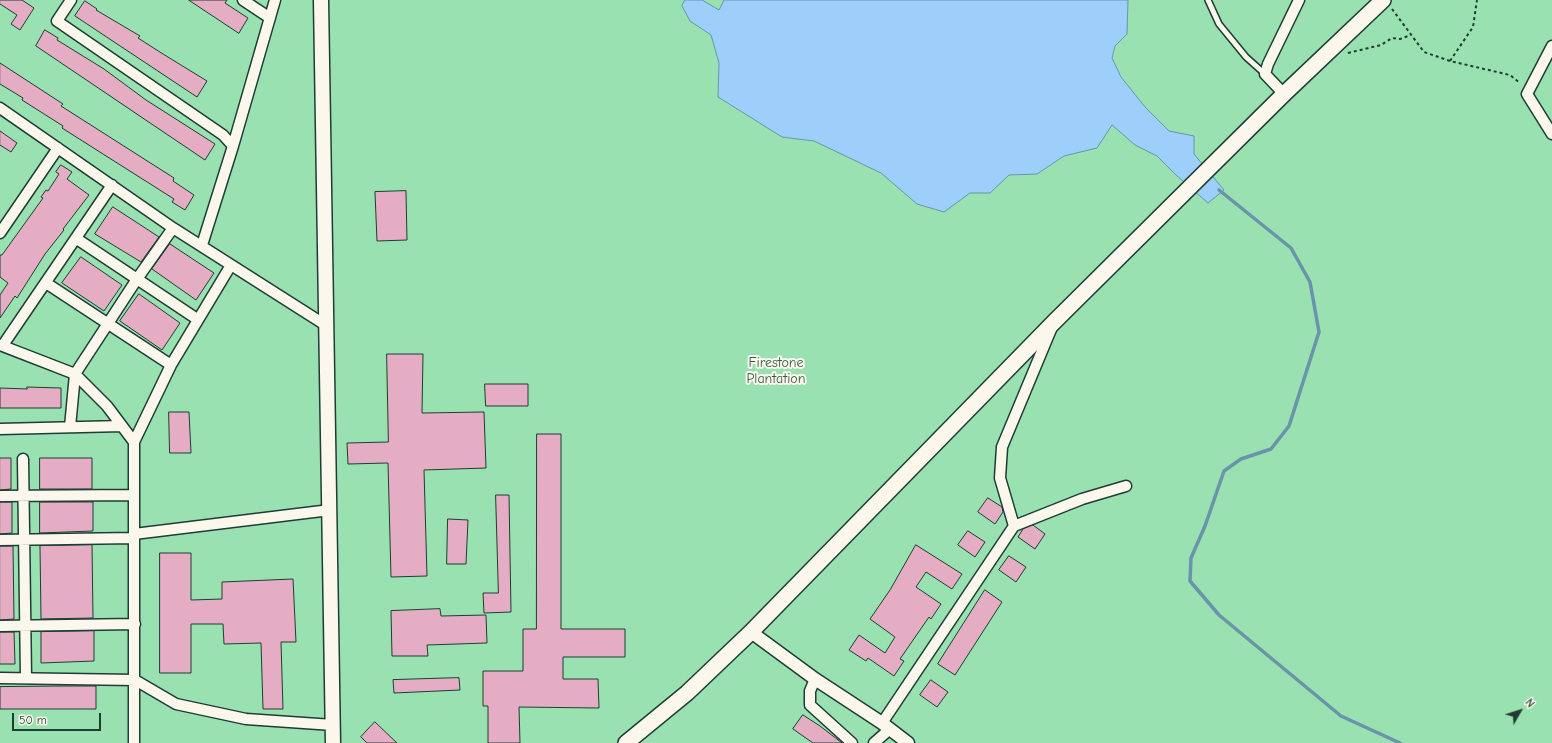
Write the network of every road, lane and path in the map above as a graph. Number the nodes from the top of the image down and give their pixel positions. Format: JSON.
{"nodes":[{"id":1,"x":71,"y":0,"type":"edge"},
{"id":2,"x":243,"y":0,"type":"edge"},
{"id":3,"x":275,"y":0,"type":"edge"},
{"id":4,"x":320,"y":0,"type":"edge"},
{"id":5,"x":1208,"y":0,"type":"edge"},
{"id":6,"x":1300,"y":0,"type":"edge"},
{"id":7,"x":1477,"y":0,"type":"edge"},
{"id":8,"x":1386,"y":3,"type":"edge"},
{"id":9,"x":270,"y":18,"type":"junction"},
{"id":10,"x":1410,"y":35,"type":"junction"},
{"id":11,"x":1552,"y":46,"type":"edge"},
{"id":12,"x":1347,"y":53,"type":"dead end"},
{"id":13,"x":1450,"y":61,"type":"junction"},
{"id":14,"x":1265,"y":74,"type":"junction"},
{"id":15,"x":1284,"y":94,"type":"junction"},
{"id":16,"x":1527,"y":94,"type":"junction"},
{"id":17,"x":0,"y":108,"type":"edge"},
{"id":18,"x":1552,"y":134,"type":"edge"},
{"id":19,"x":233,"y":146,"type":"junction"},
{"id":20,"x":58,"y":148,"type":"junction"},
{"id":21,"x":112,"y":185,"type":"junction"},
{"id":22,"x":173,"y":228,"type":"junction"},
{"id":23,"x":0,"y":233,"type":"edge"},
{"id":24,"x":77,"y":239,"type":"junction"},
{"id":25,"x":202,"y":245,"type":"junction"},
{"id":26,"x":231,"y":265,"type":"junction"},
{"id":27,"x":137,"y":279,"type":"junction"},
{"id":28,"x":46,"y":283,"type":"junction"},
{"id":29,"x":197,"y":319,"type":"junction"},
{"id":30,"x":1055,"y":321,"type":"junction"},
{"id":31,"x":108,"y":323,"type":"junction"},
{"id":32,"x":327,"y":326,"type":"junction"},
{"id":33,"x":2,"y":345,"type":"edge"},
{"id":34,"x":171,"y":365,"type":"junction"},
{"id":35,"x":75,"y":374,"type":"junction"},
{"id":36,"x":122,"y":426,"type":"junction"},
{"id":37,"x":70,"y":427,"type":"junction"},
{"id":38,"x":0,"y":429,"type":"edge"},
{"id":39,"x":134,"y":442,"type":"junction"},
{"id":40,"x":23,"y":459,"type":"dead end"},
{"id":41,"x":1126,"y":486,"type":"dead end"},
{"id":42,"x":134,"y":495,"type":"junction"},
{"id":43,"x":0,"y":496,"type":"edge"},
{"id":44,"x":24,"y":496,"type":"junction"},
{"id":45,"x":330,"y":510,"type":"junction"},
{"id":46,"x":1014,"y":526,"type":"junction"},
{"id":47,"x":134,"y":536,"type":"junction"},
{"id":48,"x":25,"y":539,"type":"junction"},
{"id":49,"x":0,"y":540,"type":"edge"},
{"id":50,"x":135,"y":624,"type":"junction"},
{"id":51,"x":0,"y":626,"type":"edge"},
{"id":52,"x":25,"y":626,"type":"junction"},
{"id":53,"x":751,"y":632,"type":"junction"},
{"id":54,"x":0,"y":678,"type":"edge"},
{"id":55,"x":26,"y":678,"type":"junction"},
{"id":56,"x":815,"y":679,"type":"junction"},
{"id":57,"x":135,"y":680,"type":"junction"},
{"id":58,"x":333,"y":725,"type":"junction"},
{"id":59,"x":886,"y":726,"type":"junction"},
{"id":60,"x":134,"y":743,"type":"edge"},
{"id":61,"x":333,"y":743,"type":"edge"},
{"id":62,"x":626,"y":743,"type":"edge"},
{"id":63,"x":852,"y":743,"type":"edge"},
{"id":64,"x":874,"y":743,"type":"edge"},
{"id":65,"x":908,"y":743,"type":"edge"}],
"edges":[{"from":1,"to":19,"type":"street"},
{"from":2,"to":9,"type":"street"},
{"from":3,"to":9,"type":"street"},
{"from":4,"to":32,"type":"main road"},
{"from":5,"to":14,"type":"lane"},
{"from":6,"to":14,"type":"street"},
{"from":7,"to":13,"type":"path"},
{"from":8,"to":10,"type":"path"},
{"from":8,"to":15,"type":"main road"},
{"from":9,"to":19,"type":"street"},
{"from":10,"to":12,"type":"path"},
{"from":10,"to":13,"type":"path"},
{"from":11,"to":16,"type":"street"},
{"from":13,"to":16,"type":"path"},
{"from":14,"to":15,"type":"street"},
{"from":15,"to":30,"type":"main road"},
{"from":16,"to":18,"type":"street"},
{"from":17,"to":20,"type":"street"},
{"from":19,"to":25,"type":"street"},
{"from":20,"to":21,"type":"street"},
{"from":20,"to":23,"type":"street"},
{"from":21,"to":22,"type":"street"},
{"from":21,"to":24,"type":"street"},
{"from":22,"to":25,"type":"street"},
{"from":22,"to":27,"type":"street"},
{"from":24,"to":27,"type":"street"},
{"from":24,"to":28,"type":"street"},
{"from":25,"to":26,"type":"street"},
{"from":26,"to":29,"type":"street"},
{"from":26,"to":32,"type":"street"},
{"from":27,"to":29,"type":"street"},
{"from":27,"to":31,"type":"street"},
{"from":28,"to":31,"type":"street"},
{"from":28,"to":33,"type":"street"},
{"from":29,"to":34,"type":"street"},
{"from":30,"to":46,"type":"street"},
{"from":30,"to":53,"type":"main road"},
{"from":31,"to":34,"type":"street"},
{"from":31,"to":35,"type":"street"},
{"from":32,"to":45,"type":"main road"},
{"from":33,"to":35,"type":"street"},
{"from":34,"to":39,"type":"street"},
{"from":35,"to":36,"type":"street"},
{"from":35,"to":37,"type":"street"},
{"from":36,"to":37,"type":"street"},
{"from":36,"to":39,"type":"street"},
{"from":37,"to":38,"type":"street"},
{"from":39,"to":42,"type":"street"},
{"from":40,"to":44,"type":"street"},
{"from":41,"to":46,"type":"street"},
{"from":42,"to":44,"type":"street"},
{"from":42,"to":47,"type":"street"},
{"from":43,"to":44,"type":"street"},
{"from":44,"to":48,"type":"street"},
{"from":45,"to":47,"type":"street"},
{"from":45,"to":58,"type":"main road"},
{"from":46,"to":59,"type":"street"},
{"from":47,"to":48,"type":"street"},
{"from":47,"to":50,"type":"street"},
{"from":48,"to":49,"type":"street"},
{"from":48,"to":52,"type":"street"},
{"from":50,"to":52,"type":"street"},
{"from":50,"to":57,"type":"street"},
{"from":51,"to":52,"type":"street"},
{"from":52,"to":55,"type":"street"},
{"from":53,"to":56,"type":"street"},
{"from":53,"to":62,"type":"main road"},
{"from":54,"to":55,"type":"street"},
{"from":55,"to":57,"type":"street"},
{"from":56,"to":59,"type":"street"},
{"from":56,"to":63,"type":"street"},
{"from":57,"to":58,"type":"street"},
{"from":57,"to":60,"type":"street"},
{"from":58,"to":61,"type":"main road"},
{"from":59,"to":64,"type":"street"},
{"from":59,"to":65,"type":"street"}]}
